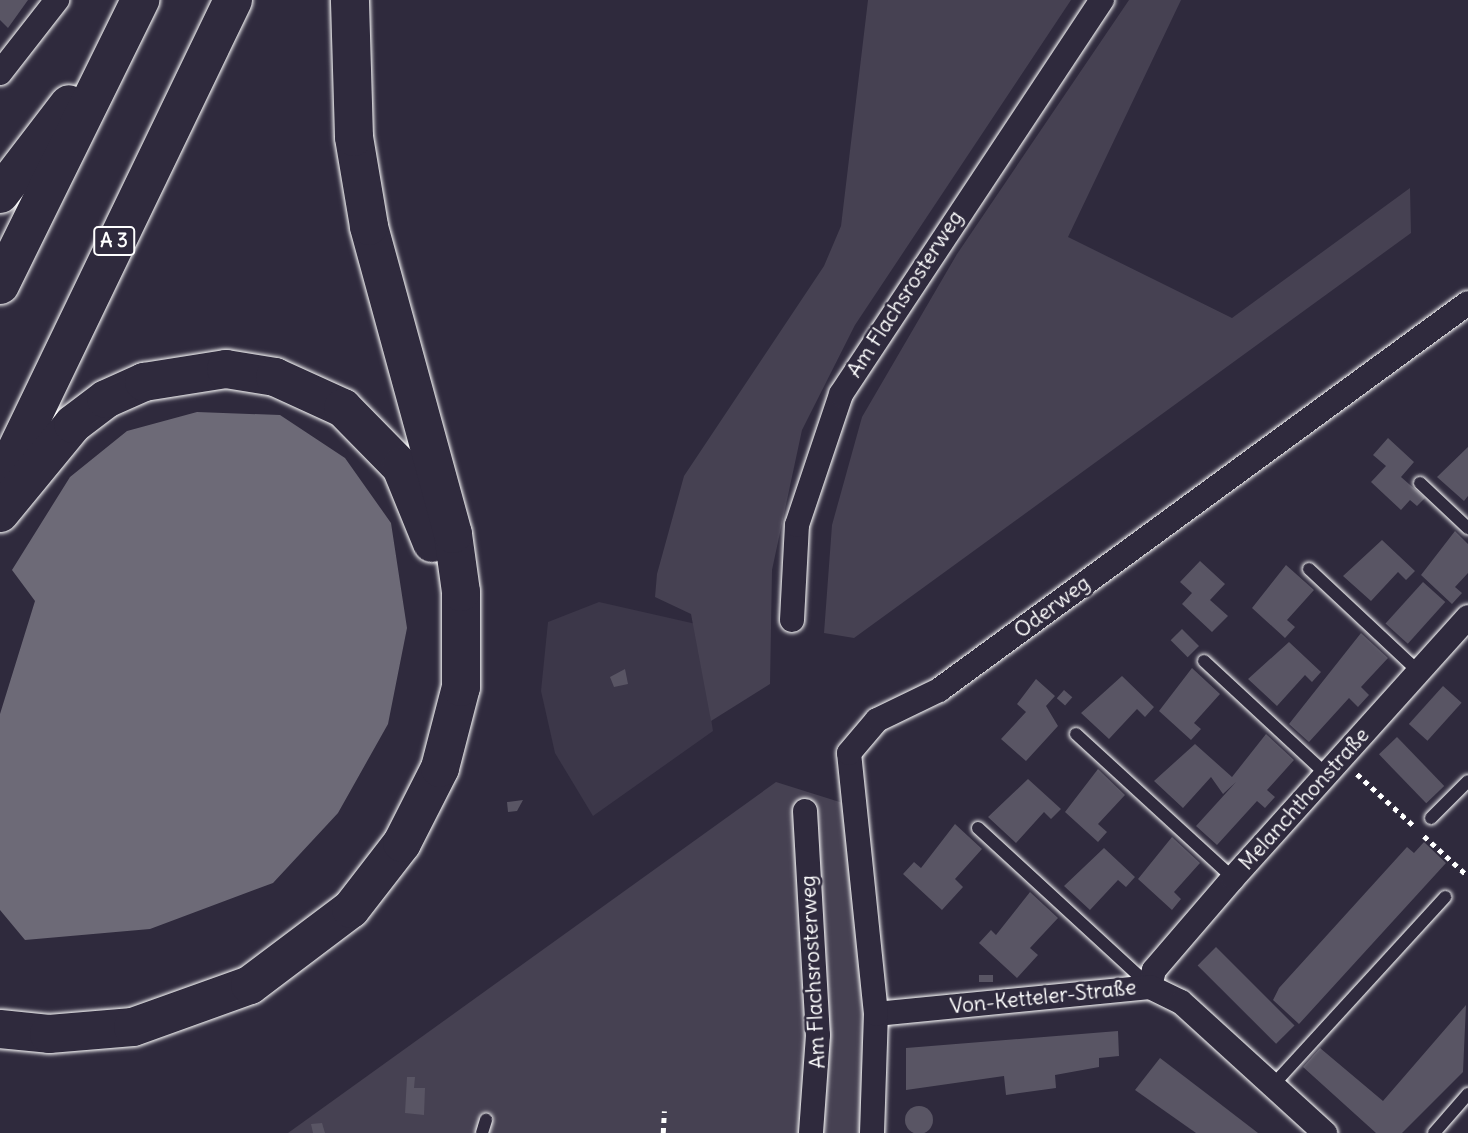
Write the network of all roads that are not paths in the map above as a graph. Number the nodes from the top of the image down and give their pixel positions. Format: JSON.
{"nodes":[{"id":1,"x":57,"y":0,"type":"edge"},
{"id":2,"x":140,"y":0,"type":"edge"},
{"id":3,"x":233,"y":0,"type":"edge"},
{"id":4,"x":350,"y":0,"type":"edge"},
{"id":5,"x":1102,"y":0,"type":"edge"},
{"id":6,"x":119,"y":39,"type":"junction"},
{"id":7,"x":0,"y":73,"type":"edge"},
{"id":8,"x":0,"y":194,"type":"edge"},
{"id":9,"x":0,"y":285,"type":"edge"},
{"id":10,"x":1468,"y":303,"type":"edge"},
{"id":11,"x":1420,"y":483,"type":"dead end"},
{"id":12,"x":0,"y":484,"type":"edge"},
{"id":13,"x":0,"y":513,"type":"edge"},
{"id":14,"x":1468,"y":528,"type":"edge"},
{"id":15,"x":1310,"y":569,"type":"dead end"},
{"id":16,"x":1468,"y":617,"type":"edge"},
{"id":17,"x":792,"y":620,"type":"dead end"},
{"id":18,"x":1204,"y":661,"type":"dead end"},
{"id":19,"x":1419,"y":672,"type":"junction"},
{"id":20,"x":1076,"y":734,"type":"dead end"},
{"id":21,"x":1334,"y":767,"type":"junction"},
{"id":22,"x":1468,"y":781,"type":"edge"},
{"id":23,"x":805,"y":811,"type":"dead end"},
{"id":24,"x":1431,"y":818,"type":"dead end"},
{"id":25,"x":978,"y":828,"type":"dead end"},
{"id":26,"x":1233,"y":878,"type":"junction"},
{"id":27,"x":1445,"y":897,"type":"dead end"},
{"id":28,"x":1150,"y":987,"type":"junction"},
{"id":29,"x":0,"y":1004,"type":"edge"},
{"id":30,"x":876,"y":1014,"type":"junction"},
{"id":31,"x":0,"y":1030,"type":"edge"},
{"id":32,"x":1273,"y":1085,"type":"junction"},
{"id":33,"x":1468,"y":1094,"type":"edge"},
{"id":34,"x":811,"y":1133,"type":"edge"},
{"id":35,"x":872,"y":1133,"type":"edge"},
{"id":36,"x":1325,"y":1133,"type":"edge"},
{"id":37,"x":1434,"y":1133,"type":"edge"}],
"edges":[{"from":1,"to":7,"type":"street"},
{"from":2,"to":6,"type":"highway"},
{"from":3,"to":12,"type":"highway","number":"A 3"},
{"from":4,"to":31,"type":"highway"},
{"from":5,"to":17,"type":"street","name":"Am Flachsrosterweg"},
{"from":6,"to":8,"type":"highway"},
{"from":6,"to":9,"type":"highway"},
{"from":10,"to":30,"type":"street","name":"Oderweg"},
{"from":11,"to":14,"type":"lane"},
{"from":13,"to":29,"type":"highway"},
{"from":15,"to":19,"type":"lane"},
{"from":16,"to":19,"type":"street","name":"Melanchthonstraße"},
{"from":18,"to":21,"type":"lane"},
{"from":19,"to":21,"type":"street","name":"Melanchthonstraße"},
{"from":20,"to":26,"type":"lane"},
{"from":21,"to":26,"type":"street","name":"Melanchthonstraße"},
{"from":22,"to":24,"type":"lane"},
{"from":23,"to":34,"type":"street","name":"Am Flachsrosterweg"},
{"from":25,"to":28,"type":"lane"},
{"from":26,"to":28,"type":"street","name":"Melanchthonstraße"},
{"from":27,"to":32,"type":"lane"},
{"from":28,"to":30,"type":"street","name":"Von-Ketteler-Straße"},
{"from":28,"to":32,"type":"street","name":"Von-Ketteler-Straße"},
{"from":30,"to":35,"type":"street"},
{"from":32,"to":36,"type":"street","name":"Von-Ketteler-Straße"},
{"from":33,"to":37,"type":"lane"}]}
